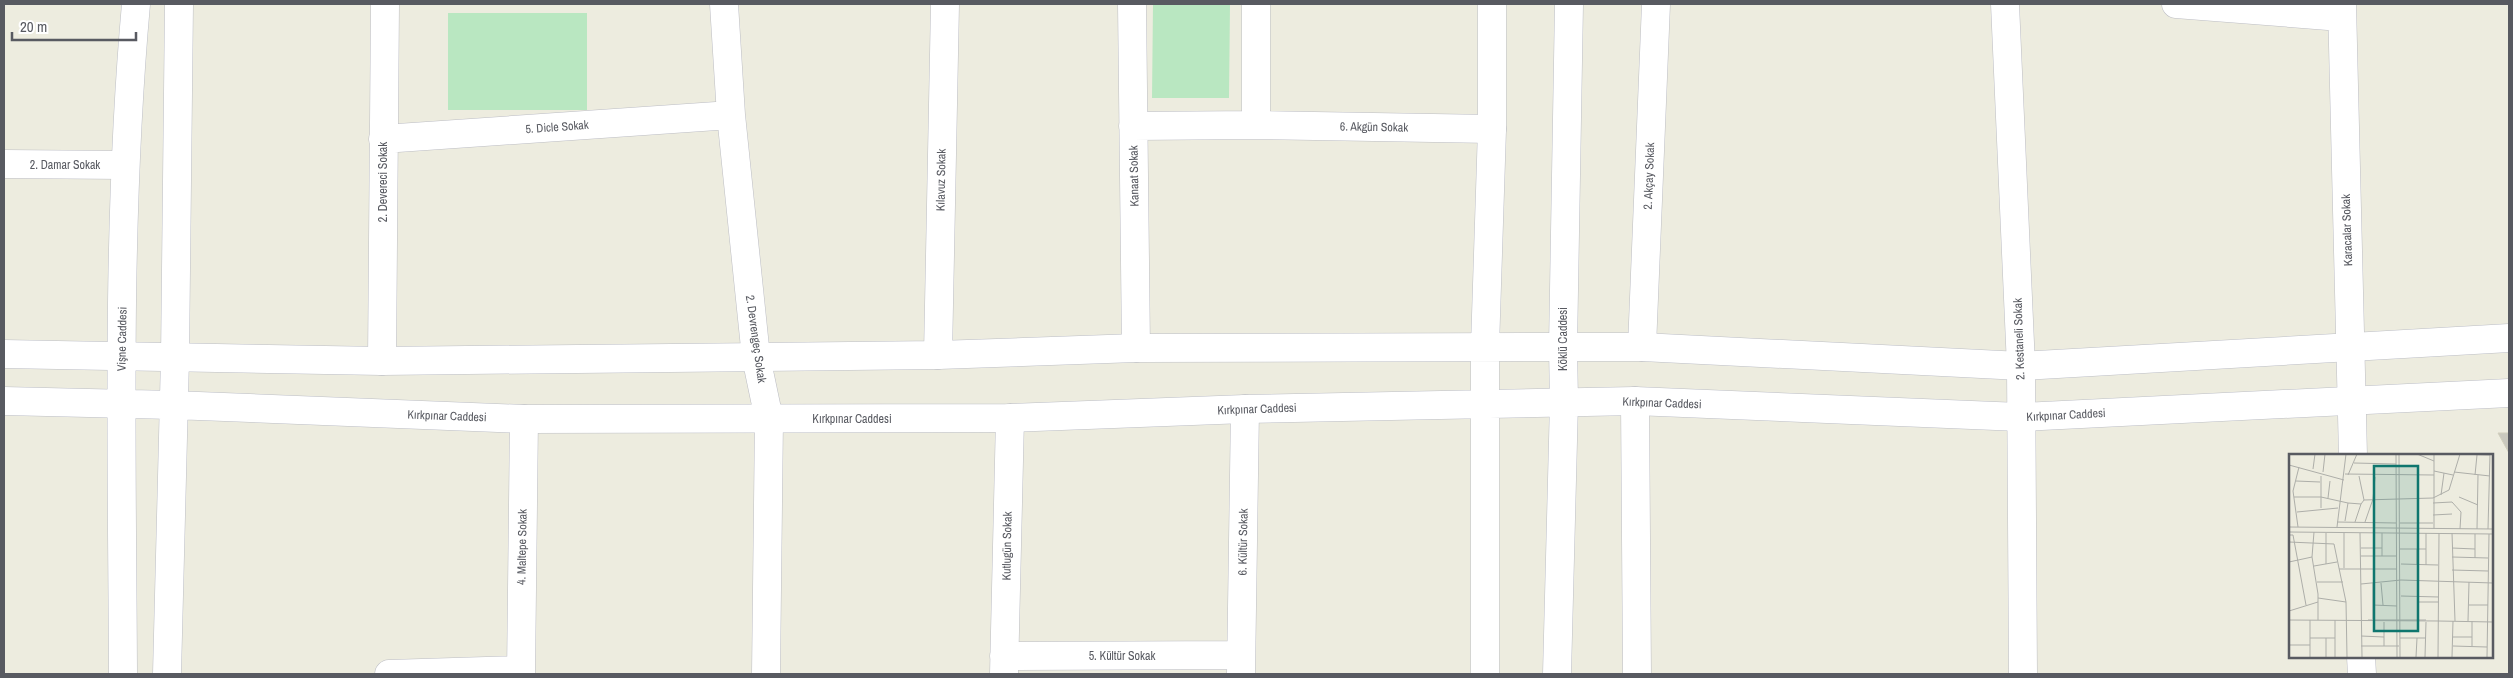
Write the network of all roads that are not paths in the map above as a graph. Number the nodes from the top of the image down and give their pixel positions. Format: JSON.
{"nodes":[{"id":1,"x":136,"y":4,"type":"edge"},
{"id":2,"x":179,"y":4,"type":"edge"},
{"id":3,"x":385,"y":4,"type":"edge"},
{"id":4,"x":724,"y":4,"type":"edge"},
{"id":5,"x":944,"y":4,"type":"edge"},
{"id":6,"x":1132,"y":4,"type":"edge"},
{"id":7,"x":1256,"y":4,"type":"edge"},
{"id":8,"x":1492,"y":4,"type":"edge"},
{"id":9,"x":1569,"y":4,"type":"edge"},
{"id":10,"x":1656,"y":4,"type":"edge"},
{"id":11,"x":2005,"y":4,"type":"edge"},
{"id":12,"x":2176,"y":4,"type":"edge"},
{"id":13,"x":2341,"y":10,"type":"edge"},
{"id":14,"x":731,"y":115,"type":"junction"},
{"id":15,"x":1256,"y":125,"type":"junction"},
{"id":16,"x":1133,"y":126,"type":"junction"},
{"id":17,"x":1492,"y":129,"type":"junction"},
{"id":18,"x":383,"y":140,"type":"junction"},
{"id":19,"x":4,"y":164,"type":"edge"},
{"id":20,"x":125,"y":165,"type":"junction"},
{"id":21,"x":2509,"y":338,"type":"edge"},
{"id":22,"x":1485,"y":347,"type":"junction"},
{"id":23,"x":1563,"y":347,"type":"junction"},
{"id":24,"x":1642,"y":347,"type":"junction"},
{"id":25,"x":2350,"y":347,"type":"junction"},
{"id":26,"x":1136,"y":348,"type":"junction"},
{"id":27,"x":4,"y":354,"type":"edge"},
{"id":28,"x":938,"y":355,"type":"junction"},
{"id":29,"x":122,"y":357,"type":"junction"},
{"id":30,"x":756,"y":357,"type":"junction"},
{"id":31,"x":175,"y":358,"type":"junction"},
{"id":32,"x":382,"y":361,"type":"junction"},
{"id":33,"x":2021,"y":366,"type":"junction"},
{"id":34,"x":2509,"y":393,"type":"edge"},
{"id":35,"x":2351,"y":400,"type":"junction"},
{"id":36,"x":4,"y":401,"type":"edge"},
{"id":37,"x":1635,"y":401,"type":"junction"},
{"id":38,"x":1564,"y":402,"type":"junction"},
{"id":39,"x":121,"y":404,"type":"junction"},
{"id":40,"x":1486,"y":404,"type":"junction"},
{"id":41,"x":173,"y":405,"type":"junction"},
{"id":42,"x":1245,"y":409,"type":"junction"},
{"id":43,"x":2020,"y":417,"type":"junction"},
{"id":44,"x":1010,"y":418,"type":"junction"},
{"id":45,"x":524,"y":419,"type":"junction"},
{"id":46,"x":769,"y":419,"type":"junction"},
{"id":47,"x":2353,"y":454,"type":"edge"},
{"id":48,"x":2361,"y":658,"type":"edge"},
{"id":49,"x":1004,"y":665,"type":"edge"},
{"id":50,"x":1241,"y":665,"type":"edge"},
{"id":51,"x":521,"y":672,"type":"edge"},
{"id":52,"x":123,"y":674,"type":"edge"},
{"id":53,"x":167,"y":674,"type":"edge"},
{"id":54,"x":389,"y":674,"type":"edge"},
{"id":55,"x":434,"y":674,"type":"edge"},
{"id":56,"x":766,"y":674,"type":"edge"},
{"id":57,"x":1485,"y":674,"type":"edge"},
{"id":58,"x":1557,"y":674,"type":"edge"},
{"id":59,"x":1637,"y":674,"type":"edge"},
{"id":60,"x":2023,"y":674,"type":"edge"},
{"id":61,"x":2362,"y":674,"type":"edge"}],
"edges":[{"from":1,"to":20,"type":"main road","name":"Vişne Caddesi"},
{"from":2,"to":31,"type":"main road"},
{"from":3,"to":18,"type":"main road","name":"2. Devereci Sokak"},
{"from":4,"to":14,"type":"main road","name":"2. Devrengeç Sokak"},
{"from":5,"to":28,"type":"main road","name":"Kılavuz Sokak"},
{"from":6,"to":16,"type":"main road","name":"Kanaat Sokak"},
{"from":7,"to":15,"type":"main road"},
{"from":8,"to":17,"type":"main road"},
{"from":9,"to":23,"type":"main road","name":"Köklü Caddesi"},
{"from":10,"to":24,"type":"main road","name":"2. Akçay Sokak"},
{"from":11,"to":33,"type":"main road","name":"2. Kestaneli Sokak"},
{"from":12,"to":13,"type":"main road"},
{"from":13,"to":25,"type":"main road","name":"Karacalar Sokak"},
{"from":14,"to":18,"type":"main road","name":"5. Dicle Sokak"},
{"from":14,"to":30,"type":"main road","name":"2. Devrengeç Sokak"},
{"from":15,"to":16,"type":"main road","name":"6. Akgün Sokak"},
{"from":15,"to":17,"type":"main road","name":"6. Akgün Sokak"},
{"from":16,"to":26,"type":"main road","name":"Kanaat Sokak"},
{"from":17,"to":22,"type":"main road"},
{"from":18,"to":32,"type":"main road","name":"2. Devereci Sokak"},
{"from":19,"to":20,"type":"main road","name":"2. Damar Sokak"},
{"from":20,"to":29,"type":"main road","name":"Vişne Caddesi"},
{"from":21,"to":25,"type":"main road"},
{"from":22,"to":23,"type":"main road"},
{"from":22,"to":26,"type":"main road"},
{"from":22,"to":40,"type":"main road"},
{"from":23,"to":24,"type":"main road"},
{"from":23,"to":38,"type":"main road","name":"Köklü Caddesi"},
{"from":24,"to":33,"type":"main road"},
{"from":25,"to":33,"type":"main road"},
{"from":25,"to":35,"type":"main road","name":"Karacalar Sokak"},
{"from":26,"to":28,"type":"main road"},
{"from":27,"to":29,"type":"main road"},
{"from":28,"to":30,"type":"main road"},
{"from":29,"to":31,"type":"main road"},
{"from":29,"to":39,"type":"main road","name":"Vişne Caddesi"},
{"from":30,"to":32,"type":"main road"},
{"from":30,"to":46,"type":"main road","name":"2. Devrengeç Sokak"},
{"from":31,"to":32,"type":"main road"},
{"from":31,"to":41,"type":"main road"},
{"from":33,"to":43,"type":"main road","name":"2. Kestaneli Sokak"},
{"from":34,"to":35,"type":"main road","name":"Kırkpınar Caddesi"},
{"from":35,"to":43,"type":"main road","name":"Kırkpınar Caddesi"},
{"from":35,"to":47,"type":"main road","name":"Karacalar Sokak"},
{"from":36,"to":39,"type":"main road","name":"Kırkpınar Caddesi"},
{"from":37,"to":38,"type":"main road","name":"Kırkpınar Caddesi"},
{"from":37,"to":43,"type":"main road","name":"Kırkpınar Caddesi"},
{"from":37,"to":59,"type":"main road"},
{"from":38,"to":40,"type":"main road","name":"Kırkpınar Caddesi"},
{"from":38,"to":58,"type":"main road","name":"Köklü Caddesi"},
{"from":39,"to":41,"type":"main road","name":"Kırkpınar Caddesi"},
{"from":39,"to":52,"type":"main road","name":"Vişne Caddesi"},
{"from":40,"to":42,"type":"main road","name":"Kırkpınar Caddesi"},
{"from":40,"to":57,"type":"main road"},
{"from":41,"to":45,"type":"main road","name":"Kırkpınar Caddesi"},
{"from":41,"to":53,"type":"main road"},
{"from":42,"to":44,"type":"main road","name":"Kırkpınar Caddesi"},
{"from":42,"to":50,"type":"main road","name":"6. Kültür Sokak"},
{"from":43,"to":60,"type":"main road","name":"2. Kestaneli Sokak"},
{"from":44,"to":46,"type":"main road","name":"Kırkpınar Caddesi"},
{"from":44,"to":49,"type":"main road","name":"Kutlugün Sokak"},
{"from":45,"to":46,"type":"main road","name":"Kırkpınar Caddesi"},
{"from":45,"to":51,"type":"main road","name":"4. Maltepe Sokak"},
{"from":46,"to":56,"type":"main road","name":"2. Devrengeç Sokak"},
{"from":48,"to":61,"type":"main road"},
{"from":49,"to":50,"type":"main road","name":"5. Kültür Sokak"},
{"from":51,"to":55,"type":"main road"},
{"from":54,"to":55,"type":"main road"}]}
